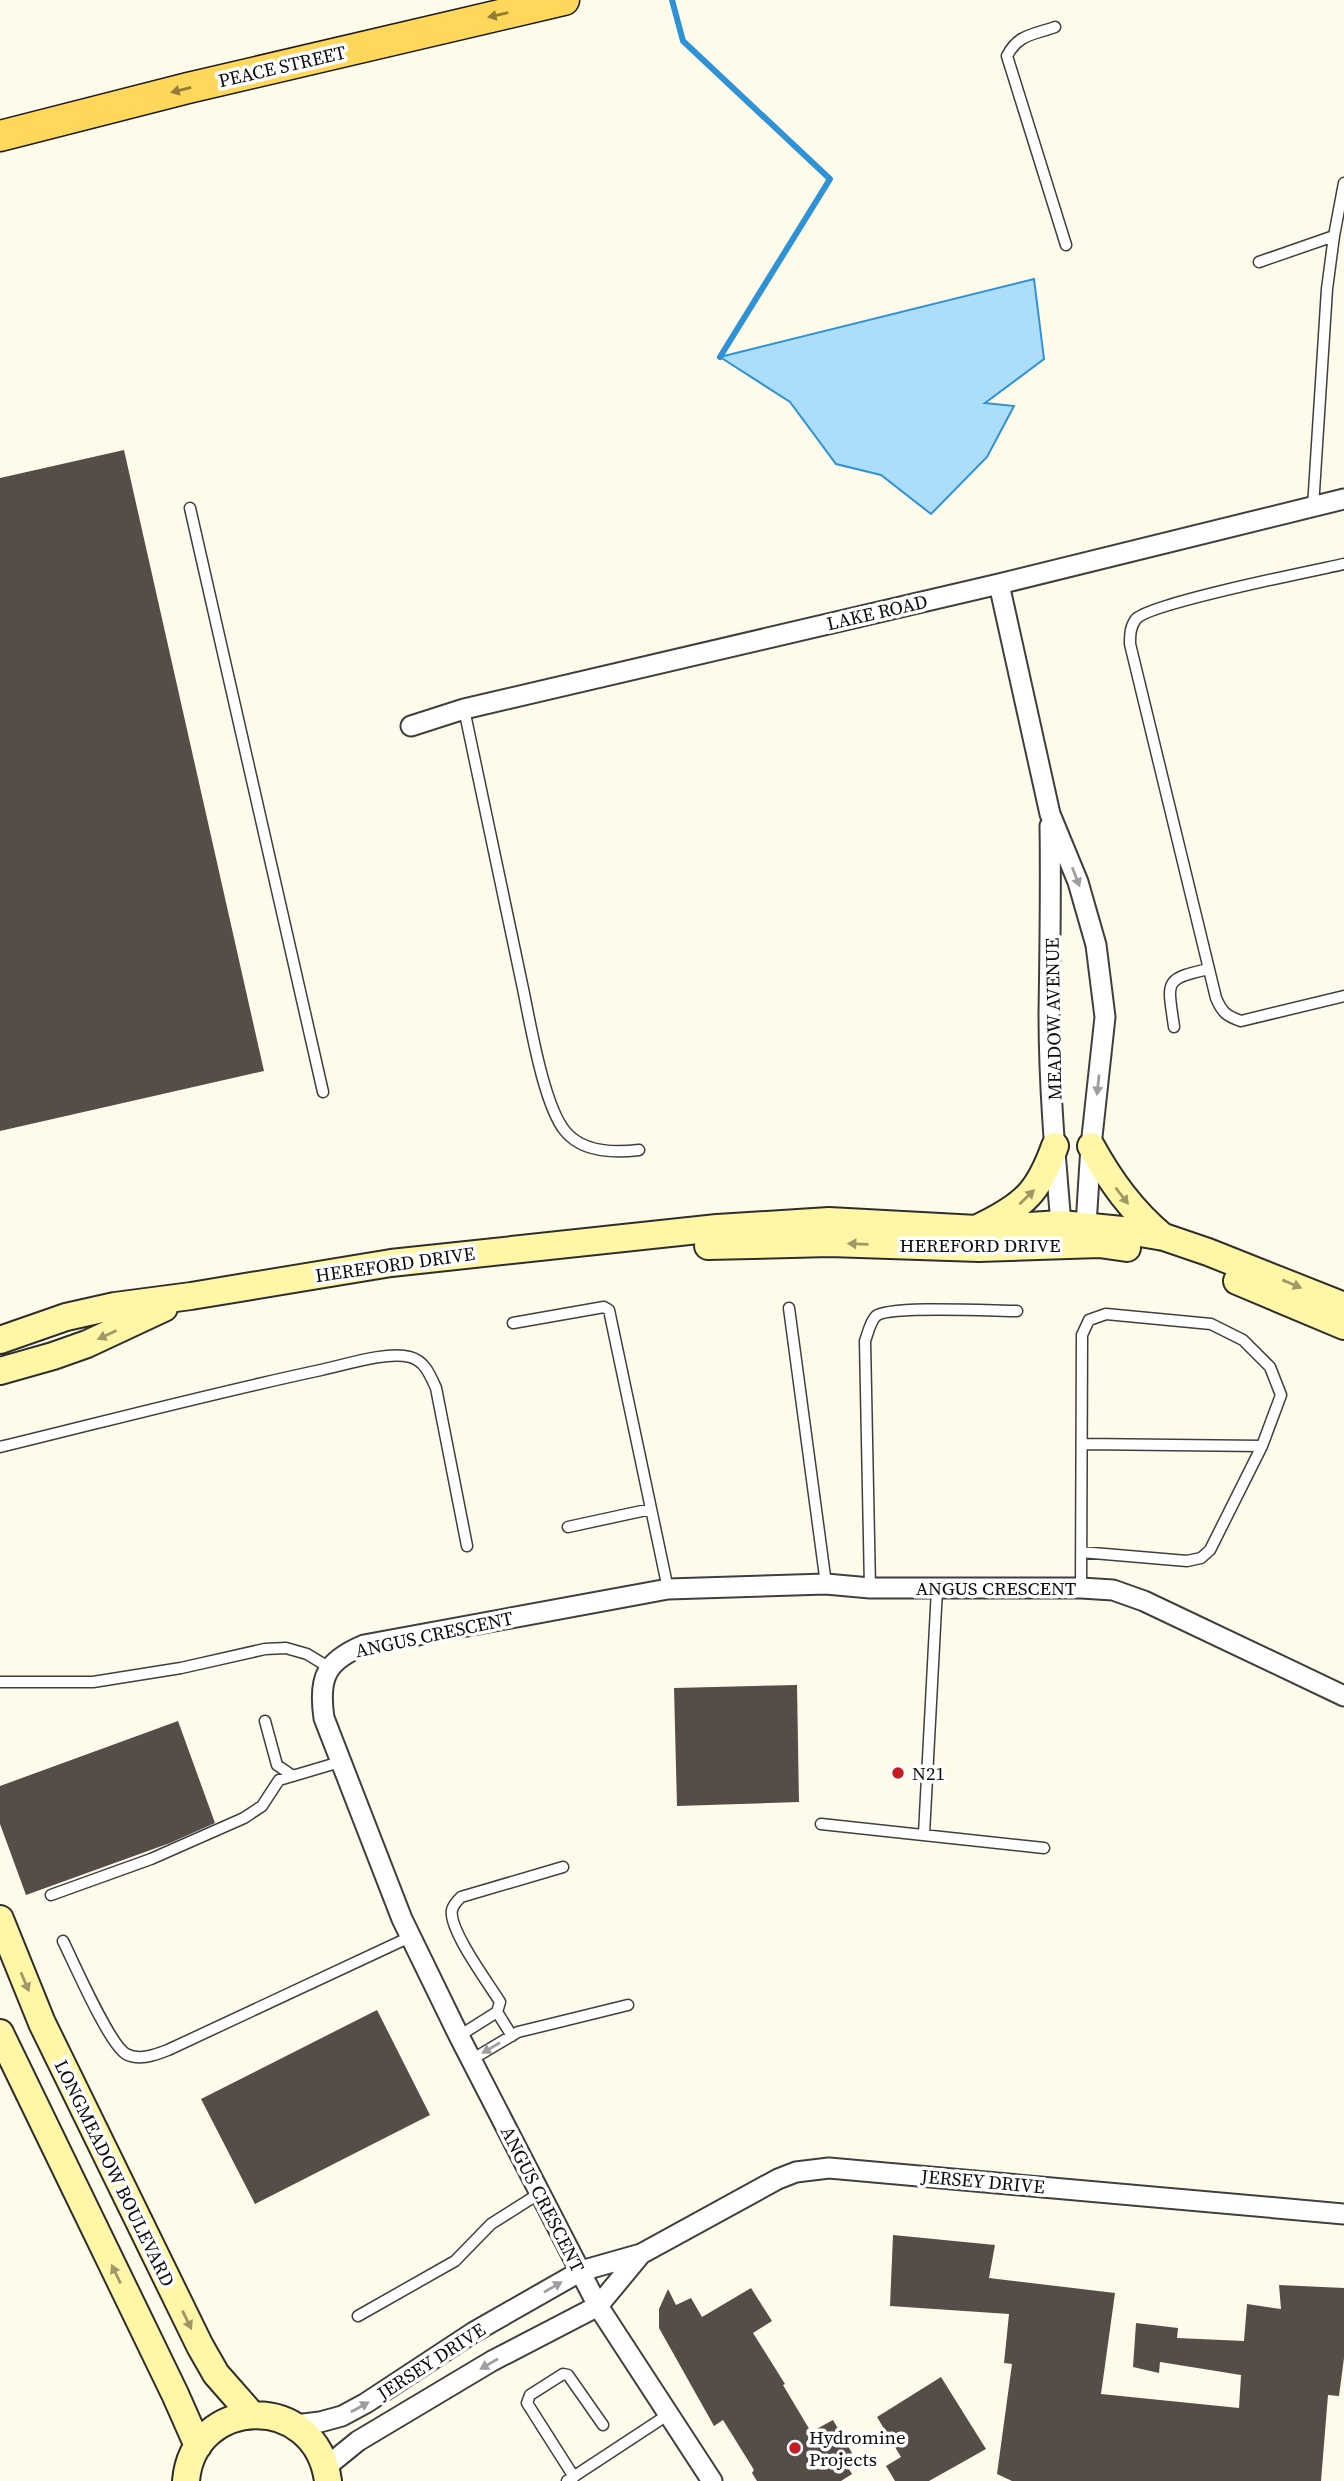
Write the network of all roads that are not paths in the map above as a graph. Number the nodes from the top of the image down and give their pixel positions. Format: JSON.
{"nodes":[{"id":1,"x":564,"y":0,"type":"edge"},
{"id":2,"x":1055,"y":27,"type":"dead end"},
{"id":3,"x":0,"y":136,"type":"edge"},
{"id":4,"x":1344,"y":183,"type":"edge"},
{"id":5,"x":1334,"y":236,"type":"junction"},
{"id":6,"x":1066,"y":245,"type":"dead end"},
{"id":7,"x":1259,"y":262,"type":"dead end"},
{"id":8,"x":1344,"y":499,"type":"edge"},
{"id":9,"x":1313,"y":507,"type":"junction"},
{"id":10,"x":190,"y":508,"type":"dead end"},
{"id":11,"x":1344,"y":564,"type":"edge"},
{"id":12,"x":999,"y":584,"type":"junction"},
{"id":13,"x":464,"y":709,"type":"junction"},
{"id":14,"x":411,"y":726,"type":"dead end"},
{"id":15,"x":1050,"y":814,"type":"junction"},
{"id":16,"x":1209,"y":969,"type":"junction"},
{"id":17,"x":1344,"y":996,"type":"edge"},
{"id":18,"x":1174,"y":1027,"type":"dead end"},
{"id":19,"x":323,"y":1092,"type":"dead end"},
{"id":20,"x":1055,"y":1146,"type":"junction"},
{"id":21,"x":1091,"y":1146,"type":"junction"},
{"id":22,"x":639,"y":1150,"type":"dead end"},
{"id":23,"x":977,"y":1228,"type":"junction"},
{"id":24,"x":1074,"y":1234,"type":"junction"},
{"id":25,"x":1164,"y":1237,"type":"junction"},
{"id":26,"x":601,"y":1241,"type":"junction"},
{"id":27,"x":191,"y":1296,"type":"junction"},
{"id":28,"x":1344,"y":1306,"type":"edge"},
{"id":29,"x":789,"y":1308,"type":"dead end"},
{"id":30,"x":1017,"y":1311,"type":"dead end"},
{"id":31,"x":513,"y":1322,"type":"dead end"},
{"id":32,"x":1344,"y":1326,"type":"edge"},
{"id":33,"x":34,"y":1327,"type":"junction"},
{"id":34,"x":0,"y":1329,"type":"edge"},
{"id":35,"x":0,"y":1340,"type":"edge"},
{"id":36,"x":0,"y":1371,"type":"edge"},
{"id":37,"x":1083,"y":1444,"type":"junction"},
{"id":38,"x":1262,"y":1446,"type":"junction"},
{"id":39,"x":0,"y":1447,"type":"edge"},
{"id":40,"x":651,"y":1509,"type":"junction"},
{"id":41,"x":568,"y":1527,"type":"dead end"},
{"id":42,"x":467,"y":1546,"type":"dead end"},
{"id":43,"x":1081,"y":1552,"type":"junction"},
{"id":44,"x":826,"y":1584,"type":"junction"},
{"id":45,"x":870,"y":1588,"type":"junction"},
{"id":46,"x":1081,"y":1588,"type":"junction"},
{"id":47,"x":668,"y":1589,"type":"junction"},
{"id":48,"x":937,"y":1589,"type":"junction"},
{"id":49,"x":330,"y":1668,"type":"junction"},
{"id":50,"x":0,"y":1682,"type":"edge"},
{"id":51,"x":1344,"y":1696,"type":"edge"},
{"id":52,"x":265,"y":1721,"type":"dead end"},
{"id":53,"x":340,"y":1762,"type":"junction"},
{"id":54,"x":293,"y":1776,"type":"junction"},
{"id":55,"x":821,"y":1824,"type":"dead end"},
{"id":56,"x":924,"y":1835,"type":"junction"},
{"id":57,"x":1044,"y":1848,"type":"dead end"},
{"id":58,"x":563,"y":1867,"type":"dead end"},
{"id":59,"x":51,"y":1895,"type":"dead end"},
{"id":60,"x":0,"y":1919,"type":"edge"},
{"id":61,"x":410,"y":1937,"type":"junction"},
{"id":62,"x":63,"y":1941,"type":"dead end"},
{"id":63,"x":628,"y":2005,"type":"dead end"},
{"id":64,"x":497,"y":2012,"type":"junction"},
{"id":65,"x":0,"y":2033,"type":"edge"},
{"id":66,"x":459,"y":2036,"type":"junction"},
{"id":67,"x":512,"y":2036,"type":"junction"},
{"id":68,"x":471,"y":2060,"type":"junction"},
{"id":69,"x":540,"y":2193,"type":"junction"},
{"id":70,"x":1344,"y":2214,"type":"edge"},
{"id":71,"x":641,"y":2254,"type":"junction"},
{"id":72,"x":581,"y":2272,"type":"junction"},
{"id":73,"x":598,"y":2306,"type":"junction"},
{"id":74,"x":358,"y":2316,"type":"dead end"},
{"id":75,"x":669,"y":2414,"type":"junction"},
{"id":76,"x":252,"y":2415,"type":"junction"},
{"id":77,"x":295,"y":2425,"type":"junction"},
{"id":78,"x":603,"y":2425,"type":"dead end"},
{"id":79,"x":198,"y":2446,"type":"junction"},
{"id":80,"x":327,"y":2474,"type":"edge"},
{"id":81,"x":570,"y":2479,"type":"edge"},
{"id":82,"x":186,"y":2481,"type":"edge"},
{"id":83,"x":712,"y":2481,"type":"edge"}],
"edges":[{"from":1,"to":3,"type":"main road","name":"PEACE STREET","one_way":true},
{"from":2,"to":6,"type":"lane"},
{"from":4,"to":5,"type":"lane"},
{"from":5,"to":7,"type":"lane"},
{"from":5,"to":9,"type":"lane"},
{"from":8,"to":9,"type":"street","name":"LAKE ROAD"},
{"from":9,"to":12,"type":"street","name":"LAKE ROAD"},
{"from":10,"to":19,"type":"lane"},
{"from":11,"to":16,"type":"lane"},
{"from":12,"to":13,"type":"street","name":"LAKE ROAD"},
{"from":12,"to":15,"type":"street","name":"MEADOW AVENUE"},
{"from":13,"to":14,"type":"street","name":"LAKE ROAD"},
{"from":13,"to":22,"type":"lane"},
{"from":15,"to":20,"type":"street","name":"MEADOW AVENUE"},
{"from":15,"to":21,"type":"street","name":"MEADOW AVENUE","one_way":true},
{"from":16,"to":17,"type":"lane"},
{"from":16,"to":18,"type":"lane"},
{"from":23,"to":20,"type":"street","one_way":true},
{"from":20,"to":24,"type":"street","name":"MEADOW AVENUE"},
{"from":21,"to":24,"type":"street","name":"MEADOW AVENUE"},
{"from":21,"to":25,"type":"street","one_way":true},
{"from":23,"to":24,"type":"street","name":"HEREFORD DRIVE"},
{"from":23,"to":26,"type":"street","name":"HEREFORD DRIVE"},
{"from":24,"to":25,"type":"street","name":"HEREFORD DRIVE"},
{"from":24,"to":26,"type":"street","name":"HEREFORD DRIVE","one_way":true},
{"from":24,"to":32,"type":"street","name":"HEREFORD DRIVE"},
{"from":25,"to":28,"type":"street","name":"HEREFORD DRIVE","one_way":true},
{"from":26,"to":27,"type":"street","name":"HEREFORD DRIVE"},
{"from":27,"to":33,"type":"street","name":"HEREFORD DRIVE"},
{"from":27,"to":36,"type":"street","name":"HEREFORD DRIVE","one_way":true},
{"from":29,"to":44,"type":"lane"},
{"from":30,"to":45,"type":"lane"},
{"from":31,"to":40,"type":"lane"},
{"from":33,"to":34,"type":"street"},
{"from":33,"to":35,"type":"street","name":"HEREFORD DRIVE"},
{"from":37,"to":38,"type":"lane"},
{"from":37,"to":38,"type":"lane"},
{"from":37,"to":43,"type":"lane"},
{"from":38,"to":43,"type":"lane"},
{"from":39,"to":42,"type":"lane"},
{"from":40,"to":41,"type":"lane"},
{"from":40,"to":47,"type":"lane"},
{"from":43,"to":46,"type":"lane"},
{"from":44,"to":45,"type":"street","name":"ANGUS CRESCENT"},
{"from":44,"to":47,"type":"street","name":"ANGUS CRESCENT"},
{"from":45,"to":48,"type":"street","name":"ANGUS CRESCENT"},
{"from":46,"to":48,"type":"street","name":"ANGUS CRESCENT"},
{"from":46,"to":51,"type":"street","name":"ANGUS CRESCENT"},
{"from":47,"to":49,"type":"street","name":"ANGUS CRESCENT"},
{"from":48,"to":56,"type":"lane"},
{"from":49,"to":50,"type":"lane"},
{"from":49,"to":53,"type":"street","name":"ANGUS CRESCENT"},
{"from":52,"to":54,"type":"lane"},
{"from":53,"to":54,"type":"lane"},
{"from":53,"to":61,"type":"street","name":"ANGUS CRESCENT"},
{"from":54,"to":59,"type":"lane"},
{"from":55,"to":56,"type":"lane"},
{"from":56,"to":57,"type":"lane"},
{"from":58,"to":64,"type":"lane"},
{"from":60,"to":76,"type":"street","name":"LONGMEADOW BOULEVARD","one_way":true},
{"from":61,"to":62,"type":"lane"},
{"from":61,"to":66,"type":"street","name":"ANGUS CRESCENT"},
{"from":63,"to":67,"type":"lane"},
{"from":64,"to":66,"type":"lane"},
{"from":64,"to":67,"type":"lane"},
{"from":79,"to":65,"type":"street","one_way":true},
{"from":66,"to":68,"type":"street","name":"ANGUS CRESCENT"},
{"from":67,"to":68,"type":"lane","one_way":true},
{"from":68,"to":69,"type":"street","name":"ANGUS CRESCENT"},
{"from":69,"to":72,"type":"street","name":"ANGUS CRESCENT"},
{"from":69,"to":74,"type":"lane"},
{"from":70,"to":71,"type":"street","name":"JERSEY DRIVE"},
{"from":71,"to":72,"type":"street","name":"JERSEY DRIVE"},
{"from":71,"to":73,"type":"street","name":"JERSEY DRIVE"},
{"from":72,"to":73,"type":"street","name":"ANGUS CRESCENT"},
{"from":77,"to":72,"type":"street","name":"JERSEY DRIVE","one_way":true},
{"from":73,"to":75,"type":"street","name":"ANGUS CRESCENT"},
{"from":73,"to":80,"type":"street","name":"JERSEY DRIVE","one_way":true},
{"from":75,"to":81,"type":"lane"},
{"from":75,"to":83,"type":"street","name":"ANGUS CRESCENT"},
{"from":76,"to":77,"type":"street"},
{"from":76,"to":79,"type":"street"},
{"from":77,"to":80,"type":"street"},
{"from":78,"to":81,"type":"lane"},
{"from":79,"to":82,"type":"street"}]}
